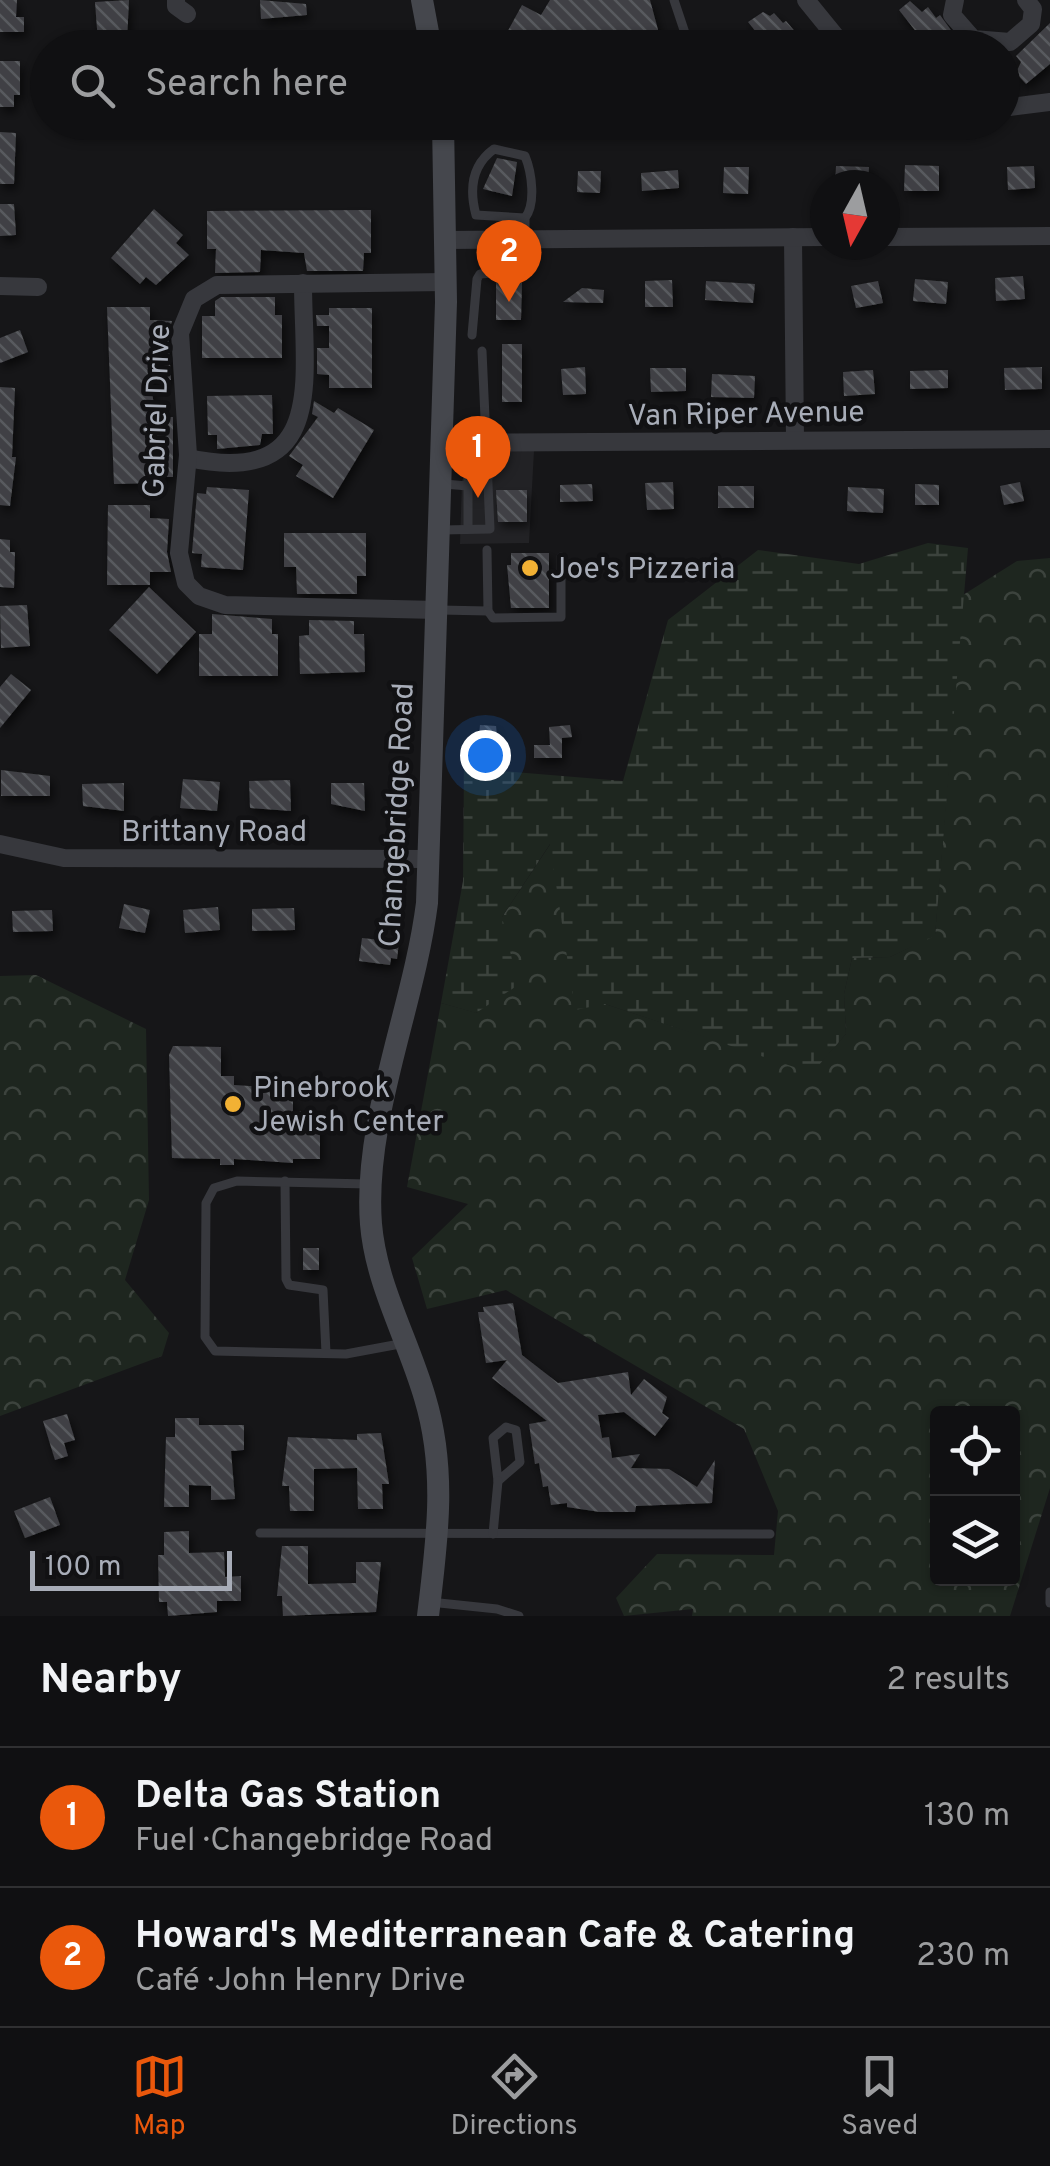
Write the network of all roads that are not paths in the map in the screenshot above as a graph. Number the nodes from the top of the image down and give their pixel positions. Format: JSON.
{"nodes":[{"id":1,"x":422,"y":0,"type":"edge"},
{"id":2,"x":674,"y":0,"type":"edge"},
{"id":3,"x":806,"y":0,"type":"edge"},
{"id":4,"x":955,"y":0,"type":"edge"},
{"id":5,"x":1026,"y":0,"type":"edge"},
{"id":6,"x":428,"y":30,"type":"edge"},
{"id":7,"x":682,"y":30,"type":"edge"},
{"id":8,"x":830,"y":30,"type":"edge"},
{"id":9,"x":966,"y":30,"type":"edge"},
{"id":10,"x":1020,"y":33,"type":"edge"},
{"id":11,"x":1050,"y":102,"type":"edge"},
{"id":12,"x":1020,"y":106,"type":"edge"},
{"id":13,"x":443,"y":140,"type":"edge"},
{"id":14,"x":480,"y":159,"type":"junction"},
{"id":15,"x":496,"y":161,"type":"dead end"},
{"id":16,"x":516,"y":166,"type":"dead end"},
{"id":17,"x":530,"y":168,"type":"junction"},
{"id":18,"x":525,"y":218,"type":"junction"},
{"id":19,"x":1050,"y":236,"type":"edge"},
{"id":20,"x":793,"y":237,"type":"junction"},
{"id":21,"x":810,"y":237,"type":"edge"},
{"id":22,"x":900,"y":237,"type":"edge"},
{"id":23,"x":526,"y":238,"type":"junction"},
{"id":24,"x":446,"y":240,"type":"junction"},
{"id":25,"x":303,"y":284,"type":"junction"},
{"id":26,"x":0,"y":286,"type":"edge"},
{"id":27,"x":38,"y":287,"type":"dead end"},
{"id":28,"x":446,"y":292,"type":"junction"},
{"id":29,"x":472,"y":302,"type":"junction"},
{"id":30,"x":472,"y":335,"type":"dead end"},
{"id":31,"x":482,"y":351,"type":"dead end"},
{"id":32,"x":1050,"y":438,"type":"edge"},
{"id":33,"x":795,"y":440,"type":"junction"},
{"id":34,"x":442,"y":443,"type":"junction"},
{"id":35,"x":484,"y":443,"type":"junction"},
{"id":36,"x":188,"y":458,"type":"junction"},
{"id":37,"x":490,"y":475,"type":"junction"},
{"id":38,"x":441,"y":484,"type":"junction"},
{"id":39,"x":468,"y":486,"type":"junction"},
{"id":40,"x":468,"y":529,"type":"junction"},
{"id":41,"x":440,"y":530,"type":"junction"},
{"id":42,"x":487,"y":550,"type":"dead end"},
{"id":43,"x":561,"y":558,"type":"dead end"},
{"id":44,"x":437,"y":610,"type":"junction"},
{"id":45,"x":488,"y":611,"type":"junction"},
{"id":46,"x":0,"y":844,"type":"edge"},
{"id":47,"x":430,"y":859,"type":"junction"},
{"id":48,"x":285,"y":1181,"type":"junction"},
{"id":49,"x":372,"y":1184,"type":"junction"},
{"id":50,"x":406,"y":1343,"type":"junction"},
{"id":51,"x":326,"y":1353,"type":"junction"},
{"id":52,"x":498,"y":1481,"type":"junction"},
{"id":53,"x":260,"y":1533,"type":"dead end"},
{"id":54,"x":438,"y":1534,"type":"junction"},
{"id":55,"x":494,"y":1534,"type":"junction"},
{"id":56,"x":770,"y":1534,"type":"dead end"},
{"id":57,"x":1050,"y":1592,"type":"edge"},
{"id":58,"x":1050,"y":1602,"type":"edge"},
{"id":59,"x":429,"y":1609,"type":"edge"},
{"id":60,"x":477,"y":1611,"type":"edge"},
{"id":61,"x":518,"y":1616,"type":"edge"}],
"edges":[{"from":1,"to":6,"type":"main road"},
{"from":2,"to":7,"type":"lane"},
{"from":3,"to":8,"type":"street"},
{"from":4,"to":9,"type":"street"},
{"from":5,"to":10,"type":"street"},
{"from":11,"to":12,"type":"street"},
{"from":13,"to":24,"type":"main road","name":"Changebridge Road"},
{"from":14,"to":15,"type":"lane"},
{"from":14,"to":17,"type":"lane"},
{"from":14,"to":18,"type":"lane"},
{"from":16,"to":17,"type":"lane"},
{"from":17,"to":18,"type":"lane"},
{"from":18,"to":23,"type":"lane"},
{"from":19,"to":22,"type":"street"},
{"from":20,"to":21,"type":"street"},
{"from":20,"to":23,"type":"street"},
{"from":20,"to":33,"type":"street"},
{"from":23,"to":24,"type":"street"},
{"from":23,"to":29,"type":"lane"},
{"from":24,"to":28,"type":"main road","name":"Changebridge Road"},
{"from":25,"to":28,"type":"street","name":"Gabriel Drive"},
{"from":25,"to":36,"type":"street"},
{"from":25,"to":36,"type":"street","name":"Gabriel Drive"},
{"from":26,"to":27,"type":"street"},
{"from":28,"to":29,"type":"lane"},
{"from":28,"to":34,"type":"main road","name":"Changebridge Road"},
{"from":29,"to":30,"type":"lane"},
{"from":31,"to":35,"type":"lane"},
{"from":32,"to":33,"type":"street","name":"Van Riper Avenue"},
{"from":33,"to":35,"type":"street","name":"Van Riper Avenue"},
{"from":34,"to":35,"type":"street","name":"Van Riper Avenue"},
{"from":34,"to":38,"type":"main road","name":"Changebridge Road"},
{"from":35,"to":37,"type":"lane"},
{"from":36,"to":44,"type":"street","name":"Gabriel Drive"},
{"from":37,"to":39,"type":"lane"},
{"from":37,"to":40,"type":"lane"},
{"from":38,"to":39,"type":"lane"},
{"from":38,"to":41,"type":"main road","name":"Changebridge Road"},
{"from":39,"to":40,"type":"lane"},
{"from":40,"to":41,"type":"lane"},
{"from":41,"to":44,"type":"main road","name":"Changebridge Road"},
{"from":42,"to":45,"type":"lane"},
{"from":43,"to":45,"type":"lane"},
{"from":44,"to":45,"type":"lane"},
{"from":44,"to":47,"type":"main road","name":"Changebridge Road"},
{"from":46,"to":47,"type":"street","name":"Brittany Road"},
{"from":47,"to":49,"type":"main road","name":"Changebridge Road"},
{"from":48,"to":49,"type":"lane"},
{"from":48,"to":51,"type":"lane"},
{"from":48,"to":51,"type":"lane"},
{"from":49,"to":50,"type":"main road","name":"Changebridge Road"},
{"from":50,"to":51,"type":"lane"},
{"from":50,"to":54,"type":"main road","name":"Changebridge Road"},
{"from":52,"to":52,"type":"lane"},
{"from":52,"to":55,"type":"lane"},
{"from":53,"to":54,"type":"lane"},
{"from":54,"to":55,"type":"lane"},
{"from":54,"to":59,"type":"main road","name":"Changebridge Road"},
{"from":55,"to":56,"type":"lane"},
{"from":57,"to":58,"type":"lane"},
{"from":59,"to":60,"type":"lane"},
{"from":60,"to":61,"type":"lane"}]}
